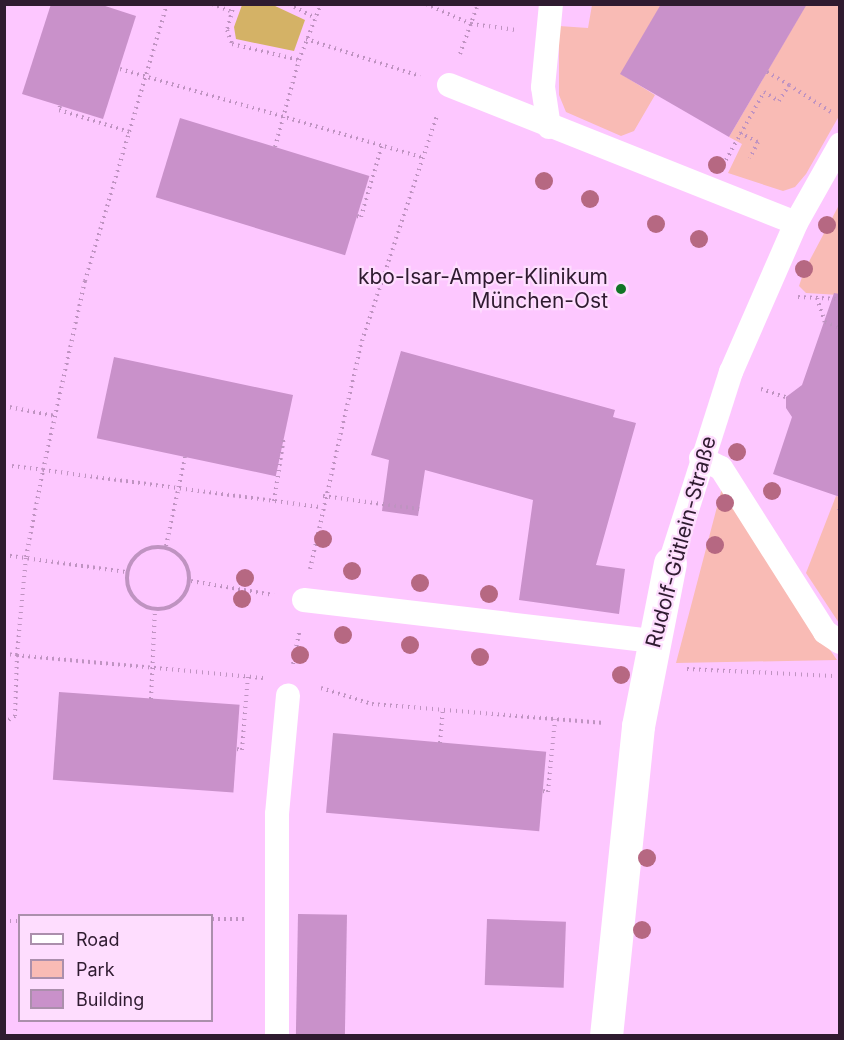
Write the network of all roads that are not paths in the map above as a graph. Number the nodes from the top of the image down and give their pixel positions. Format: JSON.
{"nodes":[{"id":1,"x":550,"y":8,"type":"edge"},
{"id":2,"x":449,"y":86,"type":"road end"},
{"id":3,"x":549,"y":127,"type":"junction"},
{"id":4,"x":840,"y":145,"type":"edge"},
{"id":5,"x":796,"y":223,"type":"junction"},
{"id":6,"x":702,"y":458,"type":"junction"},
{"id":7,"x":670,"y":563,"type":"joint"},
{"id":8,"x":304,"y":600,"type":"road end"},
{"id":9,"x":840,"y":642,"type":"edge"},
{"id":10,"x":649,"y":654,"type":"junction"},
{"id":11,"x":289,"y":689,"type":"road end"},
{"id":12,"x":277,"y":1035,"type":"edge"},
{"id":13,"x":606,"y":1035,"type":"edge"}],
"edges":[{"from":1,"to":3,"type":"lane"},
{"from":2,"to":3,"type":"lane"},
{"from":3,"to":5,"type":"lane"},
{"from":4,"to":5,"type":"lane","name":"Rudolf-Gütlein-Straße"},
{"from":5,"to":6,"type":"lane","name":"Rudolf-Gütlein-Straße"},
{"from":6,"to":7,"type":"lane","name":"Rudolf-Gütlein-Straße"},
{"from":6,"to":9,"type":"lane"},
{"from":7,"to":10,"type":"street","name":"Rudolf-Gütlein-Straße"},
{"from":8,"to":10,"type":"lane"},
{"from":10,"to":13,"type":"street","name":"Rudolf-Gütlein-Straße"},
{"from":11,"to":12,"type":"lane"}]}
